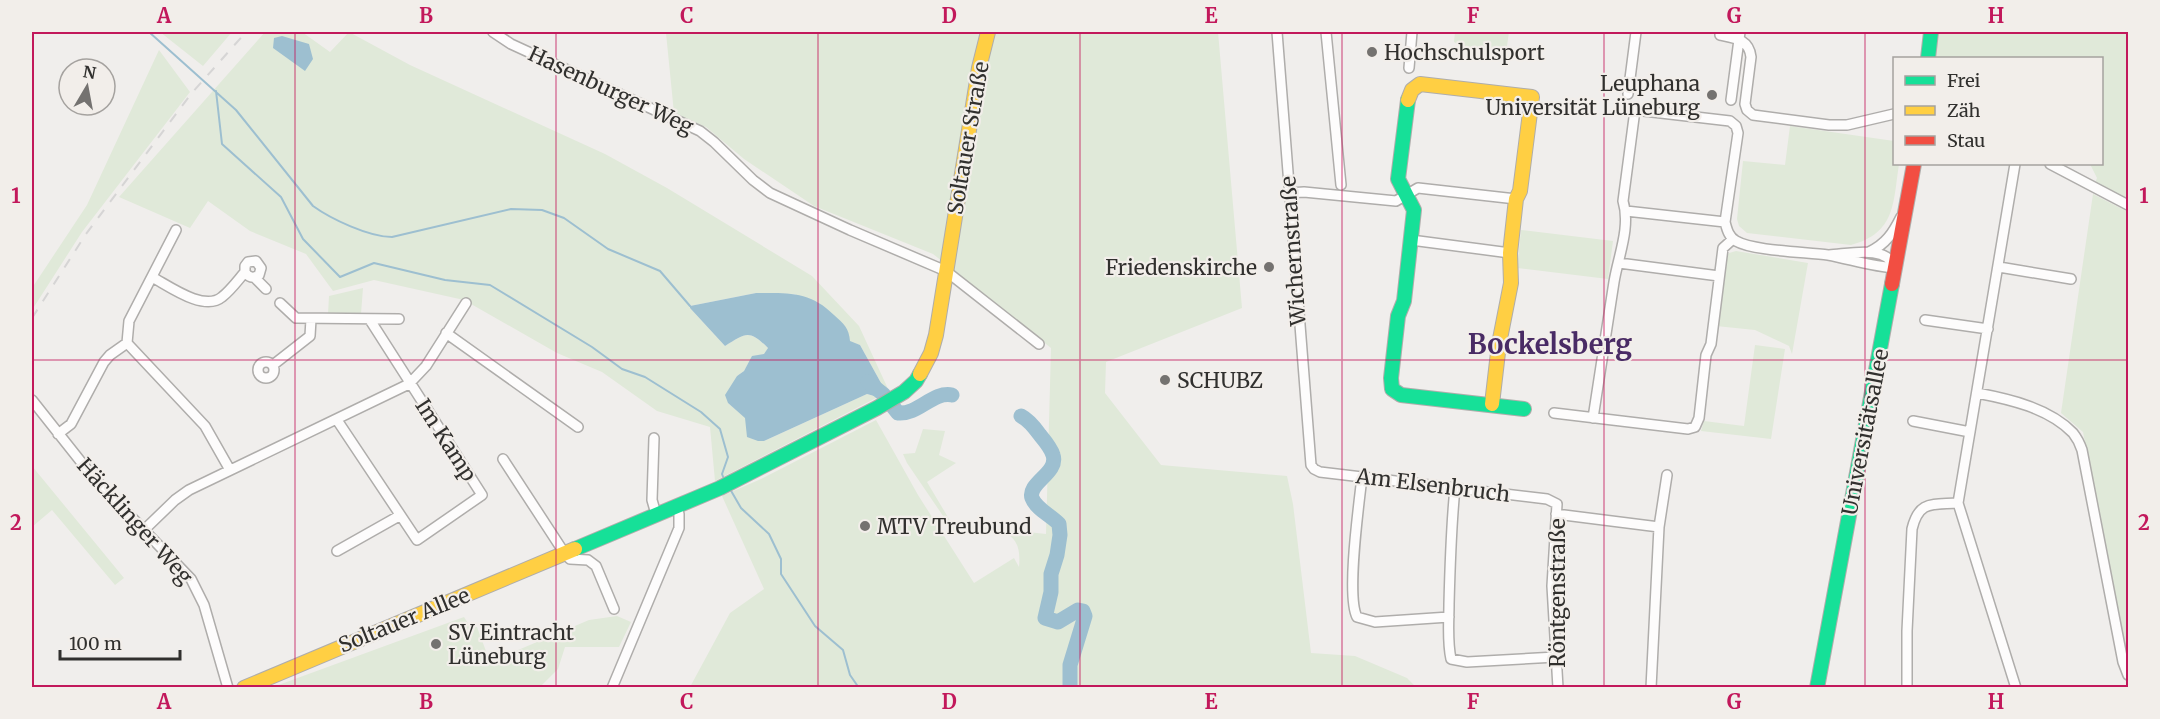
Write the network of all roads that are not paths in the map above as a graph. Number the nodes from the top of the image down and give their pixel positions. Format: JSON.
{"nodes":[{"id":1,"x":493,"y":32,"type":"edge"},
{"id":2,"x":988,"y":32,"type":"edge"},
{"id":3,"x":1277,"y":32,"type":"edge"},
{"id":4,"x":1326,"y":32,"type":"edge"},
{"id":5,"x":1412,"y":32,"type":"edge"},
{"id":6,"x":1636,"y":32,"type":"edge"},
{"id":7,"x":1931,"y":32,"type":"edge"},
{"id":8,"x":1720,"y":35,"type":"dead end"},
{"id":9,"x":1740,"y":35,"type":"edge"},
{"id":10,"x":1928,"y":57,"type":"edge"},
{"id":11,"x":1409,"y":69,"type":"dead end"},
{"id":12,"x":1628,"y":94,"type":"dead end"},
{"id":13,"x":1731,"y":100,"type":"dead end"},
{"id":14,"x":1747,"y":110,"type":"junction"},
{"id":15,"x":1893,"y":114,"type":"edge"},
{"id":16,"x":1736,"y":126,"type":"junction"},
{"id":17,"x":1914,"y":165,"type":"edge"},
{"id":18,"x":2015,"y":165,"type":"edge"},
{"id":19,"x":2052,"y":165,"type":"edge"},
{"id":20,"x":1341,"y":185,"type":"dead end"},
{"id":21,"x":1289,"y":193,"type":"junction"},
{"id":22,"x":1406,"y":195,"type":"junction"},
{"id":23,"x":1516,"y":200,"type":"junction"},
{"id":24,"x":2128,"y":205,"type":"edge"},
{"id":25,"x":1906,"y":207,"type":"junction"},
{"id":26,"x":1626,"y":211,"type":"junction"},
{"id":27,"x":1725,"y":222,"type":"junction"},
{"id":28,"x":176,"y":230,"type":"dead end"},
{"id":29,"x":1733,"y":239,"type":"junction"},
{"id":30,"x":1411,"y":240,"type":"junction"},
{"id":31,"x":1510,"y":253,"type":"junction"},
{"id":32,"x":1866,"y":253,"type":"junction"},
{"id":33,"x":1829,"y":255,"type":"junction"},
{"id":34,"x":1619,"y":263,"type":"junction"},
{"id":35,"x":1999,"y":267,"type":"junction"},
{"id":36,"x":1896,"y":268,"type":"junction"},
{"id":37,"x":946,"y":271,"type":"junction"},
{"id":38,"x":245,"y":272,"type":"junction"},
{"id":39,"x":1719,"y":276,"type":"junction"},
{"id":40,"x":152,"y":277,"type":"junction"},
{"id":41,"x":254,"y":278,"type":"junction"},
{"id":42,"x":2071,"y":279,"type":"dead end"},
{"id":43,"x":266,"y":290,"type":"dead end"},
{"id":44,"x":280,"y":303,"type":"dead end"},
{"id":45,"x":466,"y":303,"type":"dead end"},
{"id":46,"x":311,"y":319,"type":"junction"},
{"id":47,"x":399,"y":319,"type":"dead end"},
{"id":48,"x":370,"y":320,"type":"junction"},
{"id":49,"x":1925,"y":320,"type":"dead end"},
{"id":50,"x":1988,"y":329,"type":"junction"},
{"id":51,"x":446,"y":333,"type":"junction"},
{"id":52,"x":127,"y":343,"type":"junction"},
{"id":53,"x":1039,"y":344,"type":"dead end"},
{"id":54,"x":273,"y":365,"type":"dead end"},
{"id":55,"x":409,"y":384,"type":"junction"},
{"id":56,"x":1977,"y":393,"type":"junction"},
{"id":57,"x":32,"y":400,"type":"edge"},
{"id":58,"x":1492,"y":405,"type":"junction"},
{"id":59,"x":1524,"y":409,"type":"dead end"},
{"id":60,"x":1554,"y":413,"type":"dead end"},
{"id":61,"x":1593,"y":417,"type":"junction"},
{"id":62,"x":337,"y":420,"type":"junction"},
{"id":63,"x":1913,"y":421,"type":"dead end"},
{"id":64,"x":578,"y":427,"type":"dead end"},
{"id":65,"x":1970,"y":432,"type":"junction"},
{"id":66,"x":58,"y":434,"type":"junction"},
{"id":67,"x":654,"y":438,"type":"dead end"},
{"id":68,"x":503,"y":459,"type":"dead end"},
{"id":69,"x":1314,"y":469,"type":"joint"},
{"id":70,"x":230,"y":470,"type":"junction"},
{"id":71,"x":1667,"y":475,"type":"dead end"},
{"id":72,"x":1362,"y":477,"type":"junction"},
{"id":73,"x":1455,"y":488,"type":"junction"},
{"id":74,"x":1553,"y":500,"type":"joint"},
{"id":75,"x":1958,"y":503,"type":"junction"},
{"id":76,"x":676,"y":506,"type":"junction"},
{"id":77,"x":656,"y":514,"type":"junction"},
{"id":78,"x":1556,"y":514,"type":"junction"},
{"id":79,"x":399,"y":516,"type":"junction"},
{"id":80,"x":1659,"y":527,"type":"junction"},
{"id":81,"x":144,"y":530,"type":"junction"},
{"id":82,"x":337,"y":551,"type":"dead end"},
{"id":83,"x":565,"y":554,"type":"junction"},
{"id":84,"x":614,"y":609,"type":"dead end"},
{"id":85,"x":1449,"y":617,"type":"junction"},
{"id":86,"x":1556,"y":657,"type":"junction"},
{"id":87,"x":2128,"y":675,"type":"edge"},
{"id":88,"x":228,"y":687,"type":"edge"},
{"id":89,"x":244,"y":687,"type":"edge"},
{"id":90,"x":612,"y":687,"type":"edge"},
{"id":91,"x":1557,"y":687,"type":"edge"},
{"id":92,"x":1651,"y":687,"type":"edge"},
{"id":93,"x":1817,"y":687,"type":"edge"},
{"id":94,"x":1907,"y":687,"type":"edge"},
{"id":95,"x":2016,"y":687,"type":"edge"}],
"edges":[{"from":1,"to":37,"type":"street","name":"Hasenburger Weg"},
{"from":2,"to":37,"type":"street","name":"Soltauer Straße"},
{"from":3,"to":21,"type":"street","name":"Wichernstraße"},
{"from":4,"to":20,"type":"street"},
{"from":5,"to":11,"type":"street"},
{"from":6,"to":12,"type":"street"},
{"from":7,"to":10,"type":"street"},
{"from":8,"to":9,"type":"street"},
{"from":9,"to":13,"type":"street"},
{"from":9,"to":14,"type":"street"},
{"from":14,"to":15,"type":"street"},
{"from":14,"to":16,"type":"street"},
{"from":16,"to":26,"type":"street"},
{"from":16,"to":27,"type":"street"},
{"from":17,"to":25,"type":"street","name":"Universitätsallee"},
{"from":18,"to":35,"type":"street"},
{"from":19,"to":24,"type":"street"},
{"from":21,"to":22,"type":"street"},
{"from":21,"to":69,"type":"street","name":"Wichernstraße"},
{"from":22,"to":23,"type":"street"},
{"from":22,"to":23,"type":"street"},
{"from":22,"to":30,"type":"street"},
{"from":23,"to":31,"type":"street"},
{"from":25,"to":32,"type":"street","name":"Universitätsallee"},
{"from":25,"to":36,"type":"street","name":"Universitätsallee"},
{"from":26,"to":27,"type":"street"},
{"from":26,"to":34,"type":"street"},
{"from":27,"to":29,"type":"street"},
{"from":28,"to":40,"type":"street"},
{"from":29,"to":33,"type":"street"},
{"from":29,"to":39,"type":"street"},
{"from":30,"to":31,"type":"street"},
{"from":30,"to":58,"type":"street"},
{"from":31,"to":58,"type":"street"},
{"from":32,"to":33,"type":"street"},
{"from":32,"to":36,"type":"street"},
{"from":33,"to":36,"type":"street"},
{"from":34,"to":39,"type":"street"},
{"from":34,"to":61,"type":"street"},
{"from":35,"to":42,"type":"street"},
{"from":35,"to":50,"type":"street"},
{"from":36,"to":93,"type":"street","name":"Universitätsallee"},
{"from":37,"to":53,"type":"street","name":"Hasenburger Weg"},
{"from":37,"to":76,"type":"street","name":"Soltauer Allee"},
{"from":38,"to":40,"type":"street"},
{"from":38,"to":41,"type":"street"},
{"from":38,"to":41,"type":"street"},
{"from":39,"to":61,"type":"street"},
{"from":40,"to":52,"type":"street"},
{"from":41,"to":43,"type":"street"},
{"from":44,"to":46,"type":"street"},
{"from":45,"to":51,"type":"street","name":"Im Kamp"},
{"from":46,"to":48,"type":"street"},
{"from":46,"to":54,"type":"street"},
{"from":47,"to":48,"type":"street"},
{"from":48,"to":55,"type":"street"},
{"from":49,"to":50,"type":"street"},
{"from":50,"to":56,"type":"street"},
{"from":51,"to":55,"type":"street","name":"Im Kamp"},
{"from":51,"to":64,"type":"street"},
{"from":52,"to":66,"type":"street"},
{"from":52,"to":70,"type":"street"},
{"from":55,"to":62,"type":"street","name":"Im Kamp"},
{"from":55,"to":79,"type":"street","name":"Im Kamp"},
{"from":56,"to":65,"type":"street"},
{"from":56,"to":87,"type":"street"},
{"from":57,"to":66,"type":"street","name":"Häcklinger Weg"},
{"from":58,"to":59,"type":"street"},
{"from":60,"to":61,"type":"street"},
{"from":62,"to":70,"type":"street","name":"Im Kamp"},
{"from":62,"to":79,"type":"street","name":"Im Kamp"},
{"from":63,"to":65,"type":"street"},
{"from":65,"to":75,"type":"street"},
{"from":66,"to":81,"type":"street","name":"Häcklinger Weg"},
{"from":67,"to":77,"type":"street"},
{"from":68,"to":83,"type":"street"},
{"from":69,"to":72,"type":"street","name":"Am Elsenbruch"},
{"from":70,"to":81,"type":"street","name":"Im Kamp"},
{"from":71,"to":80,"type":"street"},
{"from":72,"to":73,"type":"street","name":"Am Elsenbruch"},
{"from":72,"to":85,"type":"street"},
{"from":73,"to":74,"type":"street","name":"Am Elsenbruch"},
{"from":73,"to":85,"type":"street"},
{"from":74,"to":78,"type":"street","name":"Röntgenstraße"},
{"from":75,"to":94,"type":"street"},
{"from":75,"to":95,"type":"street"},
{"from":76,"to":77,"type":"street","name":"Soltauer Allee"},
{"from":76,"to":90,"type":"street"},
{"from":77,"to":83,"type":"street","name":"Soltauer Allee"},
{"from":78,"to":80,"type":"street"},
{"from":78,"to":86,"type":"street","name":"Röntgenstraße"},
{"from":79,"to":82,"type":"street"},
{"from":80,"to":92,"type":"street"},
{"from":81,"to":88,"type":"street","name":"Häcklinger Weg"},
{"from":83,"to":84,"type":"street"},
{"from":83,"to":89,"type":"street","name":"Soltauer Allee"},
{"from":85,"to":86,"type":"street"},
{"from":86,"to":91,"type":"street","name":"Röntgenstraße"}]}
